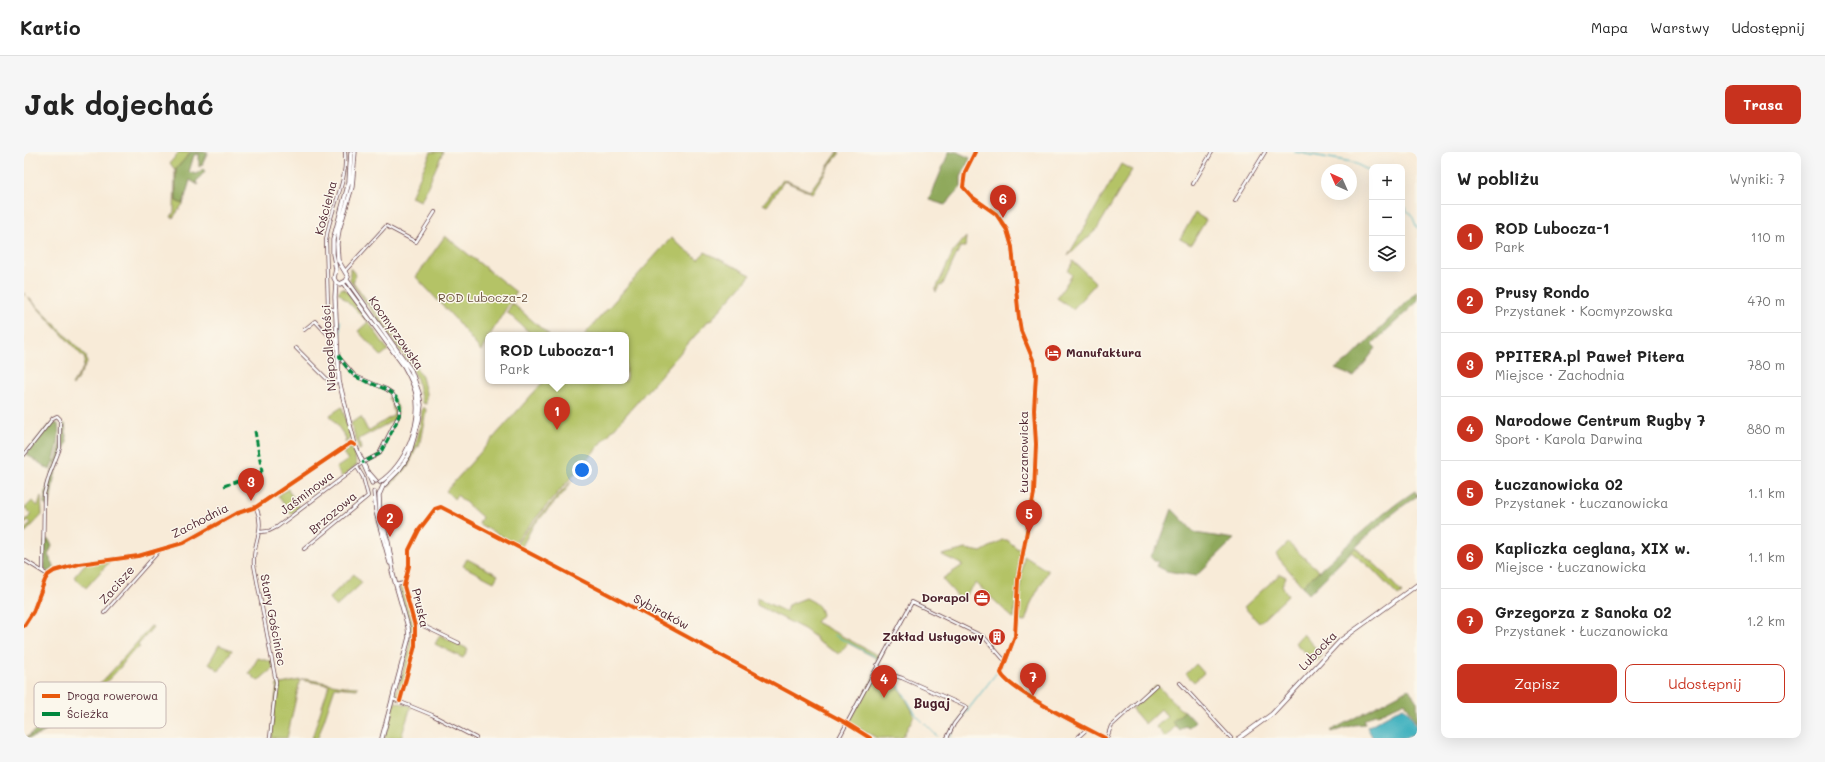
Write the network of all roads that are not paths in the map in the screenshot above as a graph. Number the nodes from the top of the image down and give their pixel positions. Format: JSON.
{"nodes":[{"id":1,"x":345,"y":152,"type":"edge"},
{"id":2,"x":351,"y":152,"type":"edge"},
{"id":3,"x":355,"y":152,"type":"edge"},
{"id":4,"x":975,"y":152,"type":"edge"},
{"id":5,"x":1212,"y":152,"type":"edge"},
{"id":6,"x":1265,"y":152,"type":"edge"},
{"id":7,"x":1193,"y":184,"type":"dead end"},
{"id":8,"x":1235,"y":201,"type":"dead end"},
{"id":9,"x":435,"y":212,"type":"dead end"},
{"id":10,"x":344,"y":271,"type":"junction"},
{"id":11,"x":336,"y":272,"type":"junction"},
{"id":12,"x":347,"y":280,"type":"junction"},
{"id":13,"x":340,"y":283,"type":"junction"},
{"id":14,"x":337,"y":310,"type":"junction"},
{"id":15,"x":304,"y":330,"type":"dead end"},
{"id":16,"x":337,"y":340,"type":"junction"},
{"id":17,"x":296,"y":348,"type":"dead end"},
{"id":18,"x":338,"y":356,"type":"junction"},
{"id":19,"x":339,"y":381,"type":"junction"},
{"id":20,"x":354,"y":444,"type":"junction"},
{"id":21,"x":24,"y":455,"type":"edge"},
{"id":22,"x":362,"y":463,"type":"junction"},
{"id":23,"x":357,"y":467,"type":"junction"},
{"id":24,"x":376,"y":482,"type":"junction"},
{"id":25,"x":383,"y":486,"type":"junction"},
{"id":26,"x":374,"y":492,"type":"junction"},
{"id":27,"x":380,"y":492,"type":"junction"},
{"id":28,"x":256,"y":507,"type":"junction"},
{"id":29,"x":441,"y":507,"type":"joint"},
{"id":30,"x":260,"y":532,"type":"junction"},
{"id":31,"x":304,"y":550,"type":"dead end"},
{"id":32,"x":159,"y":551,"type":"junction"},
{"id":33,"x":24,"y":560,"type":"edge"},
{"id":34,"x":43,"y":571,"type":"junction"},
{"id":35,"x":393,"y":572,"type":"junction"},
{"id":36,"x":48,"y":576,"type":"junction"},
{"id":37,"x":404,"y":583,"type":"junction"},
{"id":38,"x":396,"y":585,"type":"junction"},
{"id":39,"x":1417,"y":585,"type":"edge"},
{"id":40,"x":104,"y":614,"type":"dead end"},
{"id":41,"x":413,"y":621,"type":"junction"},
{"id":42,"x":24,"y":626,"type":"edge"},
{"id":43,"x":459,"y":643,"type":"dead end"},
{"id":44,"x":1005,"y":661,"type":"junction"},
{"id":45,"x":877,"y":665,"type":"junction"},
{"id":46,"x":1180,"y":683,"type":"dead end"},
{"id":47,"x":1156,"y":685,"type":"dead end"},
{"id":48,"x":393,"y":699,"type":"junction"},
{"id":49,"x":400,"y":701,"type":"junction"},
{"id":50,"x":846,"y":723,"type":"junction"},
{"id":51,"x":1087,"y":729,"type":"junction"},
{"id":52,"x":270,"y":737,"type":"edge"},
{"id":53,"x":382,"y":738,"type":"edge"},
{"id":54,"x":476,"y":738,"type":"edge"},
{"id":55,"x":839,"y":738,"type":"edge"},
{"id":56,"x":870,"y":738,"type":"edge"},
{"id":57,"x":947,"y":738,"type":"edge"},
{"id":58,"x":1077,"y":738,"type":"edge"},
{"id":59,"x":1106,"y":738,"type":"edge"},
{"id":60,"x":1231,"y":738,"type":"edge"},
{"id":61,"x":1239,"y":738,"type":"edge"}],
"edges":[{"from":1,"to":14,"type":"street","name":"Kościelna"},
{"from":2,"to":11,"type":"street"},
{"from":3,"to":10,"type":"street"},
{"from":4,"to":44,"type":"street","name":"Łuczanowicka"},
{"from":5,"to":7,"type":"street"},
{"from":6,"to":8,"type":"street"},
{"from":9,"to":10,"type":"street"},
{"from":10,"to":11,"type":"street"},
{"from":10,"to":12,"type":"street"},
{"from":11,"to":13,"type":"street"},
{"from":12,"to":13,"type":"street"},
{"from":12,"to":25,"type":"street","name":"Kocmyrzowska"},
{"from":13,"to":14,"type":"street","name":"Niepodległości"},
{"from":13,"to":24,"type":"street","name":"Kocmyrzowska"},
{"from":14,"to":16,"type":"street","name":"Niepodległości"},
{"from":15,"to":16,"type":"street"},
{"from":16,"to":18,"type":"street","name":"Niepodległości"},
{"from":17,"to":19,"type":"street"},
{"from":18,"to":19,"type":"street","name":"Niepodległości"},
{"from":18,"to":22,"type":"street","name":"Jaśminowa"},
{"from":19,"to":20,"type":"street","name":"Niepodległości"},
{"from":20,"to":22,"type":"street","name":"Niepodległości"},
{"from":20,"to":28,"type":"street","name":"Zachodnia"},
{"from":21,"to":34,"type":"street"},
{"from":22,"to":23,"type":"street","name":"Jaśminowa"},
{"from":22,"to":24,"type":"street","name":"Niepodległości"},
{"from":23,"to":30,"type":"street","name":"Jaśminowa"},
{"from":23,"to":31,"type":"street","name":"Brzozowa"},
{"from":24,"to":25,"type":"street","name":"Niepodległości"},
{"from":24,"to":26,"type":"street"},
{"from":25,"to":27,"type":"street","name":"Kocmyrzowska"},
{"from":26,"to":27,"type":"street"},
{"from":26,"to":35,"type":"street"},
{"from":27,"to":35,"type":"street"},
{"from":28,"to":30,"type":"street","name":"Stary Gościniec"},
{"from":28,"to":32,"type":"street","name":"Zachodnia"},
{"from":29,"to":37,"type":"street","name":"Pruska"},
{"from":29,"to":50,"type":"street","name":"Sybiraków"},
{"from":30,"to":52,"type":"street","name":"Stary Gościniec"},
{"from":32,"to":36,"type":"street","name":"Zachodnia"},
{"from":32,"to":40,"type":"street","name":"Zacisze"},
{"from":33,"to":34,"type":"street"},
{"from":34,"to":36,"type":"street"},
{"from":35,"to":38,"type":"street"},
{"from":36,"to":42,"type":"street"},
{"from":37,"to":38,"type":"street"},
{"from":37,"to":41,"type":"street","name":"Pruska"},
{"from":38,"to":48,"type":"street"},
{"from":39,"to":61,"type":"street","name":"Lubocka"},
{"from":41,"to":43,"type":"street"},
{"from":41,"to":49,"type":"street","name":"Pruska"},
{"from":44,"to":45,"type":"street"},
{"from":44,"to":51,"type":"street","name":"Łuczanowicka"},
{"from":45,"to":50,"type":"street"},
{"from":45,"to":57,"type":"street"},
{"from":46,"to":60,"type":"street"},
{"from":47,"to":59,"type":"street"},
{"from":48,"to":49,"type":"street"},
{"from":48,"to":53,"type":"street"},
{"from":49,"to":54,"type":"street"},
{"from":50,"to":55,"type":"street"},
{"from":50,"to":56,"type":"street","name":"Sybiraków"},
{"from":51,"to":58,"type":"street"},
{"from":51,"to":59,"type":"street","name":"Łuczanowicka"}]}
